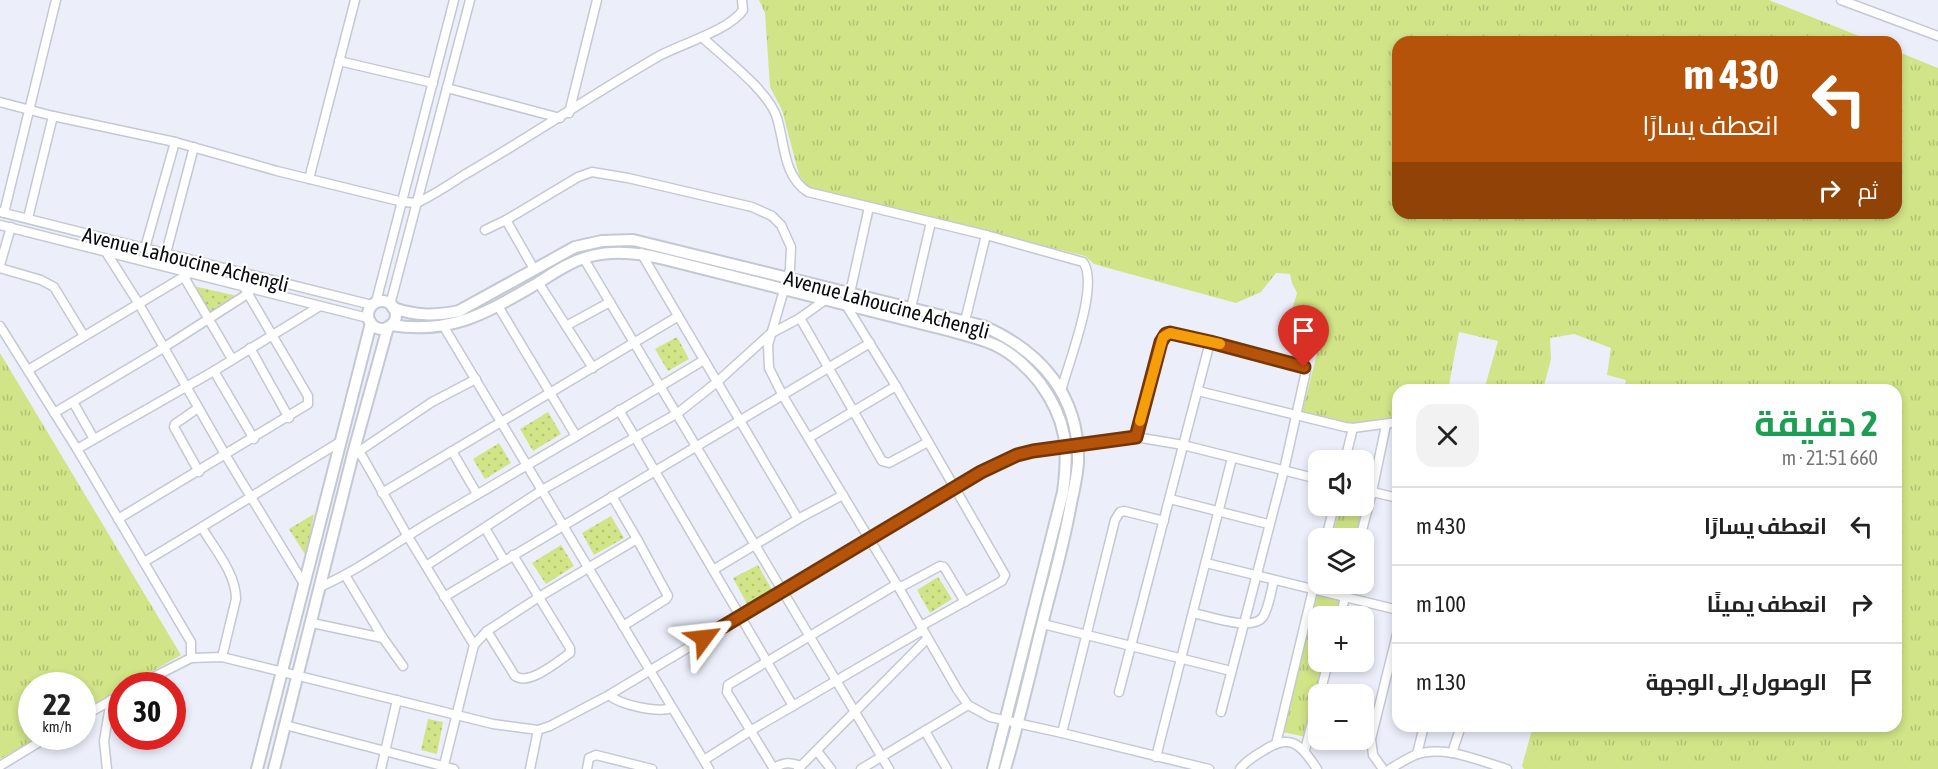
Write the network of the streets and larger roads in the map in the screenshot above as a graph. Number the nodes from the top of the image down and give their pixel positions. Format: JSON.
{"nodes":[{"id":1,"x":56,"y":0,"type":"edge"},
{"id":2,"x":355,"y":0,"type":"edge"},
{"id":3,"x":454,"y":0,"type":"edge"},
{"id":4,"x":470,"y":0,"type":"edge"},
{"id":5,"x":597,"y":0,"type":"edge"},
{"id":6,"x":742,"y":0,"type":"edge"},
{"id":7,"x":1841,"y":0,"type":"edge"},
{"id":8,"x":1938,"y":36,"type":"edge"},
{"id":9,"x":702,"y":37,"type":"junction"},
{"id":10,"x":339,"y":61,"type":"junction"},
{"id":11,"x":433,"y":83,"type":"junction"},
{"id":12,"x":447,"y":88,"type":"junction"},
{"id":13,"x":0,"y":102,"type":"edge"},
{"id":14,"x":29,"y":109,"type":"junction"},
{"id":15,"x":569,"y":113,"type":"junction"},
{"id":16,"x":53,"y":116,"type":"junction"},
{"id":17,"x":560,"y":118,"type":"junction"},
{"id":18,"x":175,"y":142,"type":"junction"},
{"id":19,"x":194,"y":147,"type":"junction"},
{"id":20,"x":309,"y":179,"type":"junction"},
{"id":21,"x":403,"y":202,"type":"junction"},
{"id":22,"x":417,"y":203,"type":"junction"},
{"id":23,"x":869,"y":207,"type":"junction"},
{"id":24,"x":2,"y":213,"type":"edge"},
{"id":25,"x":28,"y":218,"type":"junction"},
{"id":26,"x":506,"y":220,"type":"junction"},
{"id":27,"x":931,"y":222,"type":"junction"},
{"id":28,"x":0,"y":225,"type":"edge"},
{"id":29,"x":11,"y":227,"type":"junction"},
{"id":30,"x":484,"y":230,"type":"dead end"},
{"id":31,"x":986,"y":235,"type":"junction"},
{"id":32,"x":145,"y":248,"type":"junction"},
{"id":33,"x":106,"y":252,"type":"junction"},
{"id":34,"x":166,"y":253,"type":"junction"},
{"id":35,"x":641,"y":253,"type":"junction"},
{"id":36,"x":584,"y":259,"type":"junction"},
{"id":37,"x":0,"y":267,"type":"edge"},
{"id":38,"x":534,"y":269,"type":"junction"},
{"id":39,"x":187,"y":275,"type":"junction"},
{"id":40,"x":787,"y":278,"type":"junction"},
{"id":41,"x":538,"y":282,"type":"junction"},
{"id":42,"x":247,"y":290,"type":"junction"},
{"id":43,"x":783,"y":290,"type":"junction"},
{"id":44,"x":850,"y":293,"type":"junction"},
{"id":45,"x":825,"y":300,"type":"junction"},
{"id":46,"x":610,"y":302,"type":"junction"},
{"id":47,"x":139,"y":304,"type":"junction"},
{"id":48,"x":374,"y":304,"type":"junction"},
{"id":49,"x":846,"y":304,"type":"junction"},
{"id":50,"x":320,"y":306,"type":"junction"},
{"id":51,"x":392,"y":306,"type":"junction"},
{"id":52,"x":498,"y":306,"type":"junction"},
{"id":53,"x":911,"y":308,"type":"junction"},
{"id":54,"x":677,"y":317,"type":"junction"},
{"id":55,"x":800,"y":318,"type":"junction"},
{"id":56,"x":208,"y":319,"type":"junction"},
{"id":57,"x":370,"y":321,"type":"junction"},
{"id":58,"x":965,"y":321,"type":"junction"},
{"id":59,"x":0,"y":326,"type":"edge"},
{"id":60,"x":390,"y":326,"type":"junction"},
{"id":61,"x":566,"y":326,"type":"junction"},
{"id":62,"x":444,"y":327,"type":"junction"},
{"id":63,"x":273,"y":334,"type":"junction"},
{"id":64,"x":770,"y":334,"type":"junction"},
{"id":65,"x":84,"y":336,"type":"junction"},
{"id":66,"x":1210,"y":342,"type":"junction"},
{"id":67,"x":634,"y":343,"type":"junction"},
{"id":68,"x":870,"y":343,"type":"junction"},
{"id":69,"x":164,"y":348,"type":"junction"},
{"id":70,"x":250,"y":348,"type":"junction"},
{"id":71,"x":232,"y":359,"type":"junction"},
{"id":72,"x":704,"y":360,"type":"junction"},
{"id":73,"x":593,"y":368,"type":"junction"},
{"id":74,"x":829,"y":368,"type":"junction"},
{"id":75,"x":28,"y":370,"type":"junction"},
{"id":76,"x":214,"y":371,"type":"junction"},
{"id":77,"x":476,"y":379,"type":"junction"},
{"id":78,"x":717,"y":382,"type":"junction"},
{"id":79,"x":186,"y":386,"type":"junction"},
{"id":80,"x":896,"y":386,"type":"junction"},
{"id":81,"x":660,"y":387,"type":"junction"},
{"id":82,"x":1061,"y":391,"type":"junction"},
{"id":83,"x":1198,"y":391,"type":"junction"},
{"id":84,"x":551,"y":393,"type":"junction"},
{"id":85,"x":783,"y":396,"type":"junction"},
{"id":86,"x":73,"y":402,"type":"junction"},
{"id":87,"x":198,"y":408,"type":"junction"},
{"id":88,"x":619,"y":410,"type":"junction"},
{"id":89,"x":854,"y":412,"type":"junction"},
{"id":90,"x":54,"y":413,"type":"junction"},
{"id":91,"x":678,"y":413,"type":"junction"},
{"id":92,"x":1296,"y":416,"type":"junction"},
{"id":93,"x":289,"y":418,"type":"junction"},
{"id":94,"x":741,"y":421,"type":"junction"},
{"id":95,"x":501,"y":422,"type":"junction"},
{"id":96,"x":1392,"y":424,"type":"edge"},
{"id":97,"x":1386,"y":425,"type":"junction"},
{"id":98,"x":1353,"y":428,"type":"junction"},
{"id":99,"x":576,"y":436,"type":"junction"},
{"id":100,"x":636,"y":437,"type":"junction"},
{"id":101,"x":810,"y":437,"type":"junction"},
{"id":102,"x":1136,"y":437,"type":"junction"},
{"id":103,"x":94,"y":439,"type":"junction"},
{"id":104,"x":254,"y":439,"type":"junction"},
{"id":105,"x":340,"y":442,"type":"junction"},
{"id":106,"x":928,"y":442,"type":"junction"},
{"id":107,"x":1071,"y":445,"type":"junction"},
{"id":108,"x":1183,"y":445,"type":"junction"},
{"id":109,"x":698,"y":447,"type":"junction"},
{"id":110,"x":77,"y":449,"type":"junction"},
{"id":111,"x":1348,"y":450,"type":"edge"},
{"id":112,"x":356,"y":451,"type":"junction"},
{"id":113,"x":452,"y":451,"type":"junction"},
{"id":114,"x":226,"y":456,"type":"junction"},
{"id":115,"x":1232,"y":458,"type":"junction"},
{"id":116,"x":528,"y":466,"type":"junction"},
{"id":117,"x":1374,"y":469,"type":"edge"},
{"id":118,"x":654,"y":470,"type":"junction"},
{"id":119,"x":1284,"y":470,"type":"junction"},
{"id":120,"x":199,"y":472,"type":"junction"},
{"id":121,"x":1308,"y":476,"type":"edge"},
{"id":122,"x":955,"y":488,"type":"junction"},
{"id":123,"x":542,"y":490,"type":"junction"},
{"id":124,"x":1374,"y":492,"type":"edge"},
{"id":125,"x":382,"y":493,"type":"junction"},
{"id":126,"x":477,"y":494,"type":"junction"},
{"id":127,"x":843,"y":495,"type":"junction"},
{"id":128,"x":251,"y":496,"type":"junction"},
{"id":129,"x":612,"y":496,"type":"junction"},
{"id":130,"x":1392,"y":497,"type":"edge"},
{"id":131,"x":1170,"y":499,"type":"junction"},
{"id":132,"x":1218,"y":512,"type":"junction"},
{"id":133,"x":118,"y":519,"type":"junction"},
{"id":134,"x":798,"y":519,"type":"junction"},
{"id":135,"x":1164,"y":521,"type":"junction"},
{"id":136,"x":1269,"y":524,"type":"junction"},
{"id":137,"x":563,"y":525,"type":"junction"},
{"id":138,"x":202,"y":528,"type":"junction"},
{"id":139,"x":485,"y":528,"type":"junction"},
{"id":140,"x":407,"y":536,"type":"junction"},
{"id":141,"x":637,"y":539,"type":"junction"},
{"id":142,"x":869,"y":539,"type":"junction"},
{"id":143,"x":756,"y":545,"type":"junction"},
{"id":144,"x":513,"y":555,"type":"junction"},
{"id":145,"x":504,"y":561,"type":"junction"},
{"id":146,"x":144,"y":562,"type":"junction"},
{"id":147,"x":1206,"y":563,"type":"junction"},
{"id":148,"x":426,"y":566,"type":"junction"},
{"id":149,"x":589,"y":568,"type":"junction"},
{"id":150,"x":713,"y":570,"type":"junction"},
{"id":151,"x":345,"y":575,"type":"junction"},
{"id":152,"x":1256,"y":576,"type":"junction"},
{"id":153,"x":1274,"y":580,"type":"junction"},
{"id":154,"x":304,"y":584,"type":"junction"},
{"id":155,"x":898,"y":586,"type":"junction"},
{"id":156,"x":320,"y":587,"type":"junction"},
{"id":157,"x":1308,"y":588,"type":"edge"},
{"id":158,"x":782,"y":592,"type":"junction"},
{"id":159,"x":1313,"y":594,"type":"edge"},
{"id":160,"x":1333,"y":594,"type":"edge"},
{"id":161,"x":1346,"y":594,"type":"edge"},
{"id":162,"x":444,"y":597,"type":"junction"},
{"id":163,"x":539,"y":597,"type":"junction"},
{"id":164,"x":1345,"y":597,"type":"junction"},
{"id":165,"x":965,"y":602,"type":"junction"},
{"id":166,"x":1343,"y":606,"type":"edge"},
{"id":167,"x":1392,"y":609,"type":"edge"},
{"id":168,"x":1193,"y":613,"type":"junction"},
{"id":169,"x":740,"y":616,"type":"junction"},
{"id":170,"x":312,"y":623,"type":"junction"},
{"id":171,"x":1042,"y":624,"type":"junction"},
{"id":172,"x":1244,"y":625,"type":"junction"},
{"id":173,"x":624,"y":626,"type":"junction"},
{"id":174,"x":487,"y":631,"type":"junction"},
{"id":175,"x":924,"y":632,"type":"junction"},
{"id":176,"x":1087,"y":634,"type":"junction"},
{"id":177,"x":810,"y":635,"type":"junction"},
{"id":178,"x":383,"y":638,"type":"junction"},
{"id":179,"x":474,"y":645,"type":"junction"},
{"id":180,"x":1133,"y":647,"type":"junction"},
{"id":181,"x":222,"y":657,"type":"junction"},
{"id":182,"x":191,"y":658,"type":"junction"},
{"id":183,"x":1181,"y":658,"type":"junction"},
{"id":184,"x":766,"y":661,"type":"junction"},
{"id":185,"x":403,"y":666,"type":"dead end"},
{"id":186,"x":1392,"y":667,"type":"edge"},
{"id":187,"x":649,"y":670,"type":"junction"},
{"id":188,"x":282,"y":671,"type":"junction"},
{"id":189,"x":1231,"y":671,"type":"junction"},
{"id":190,"x":164,"y":672,"type":"edge"},
{"id":191,"x":299,"y":675,"type":"junction"},
{"id":192,"x":837,"y":682,"type":"junction"},
{"id":193,"x":1119,"y":692,"type":"dead end"},
{"id":194,"x":609,"y":694,"type":"junction"},
{"id":195,"x":397,"y":700,"type":"junction"},
{"id":196,"x":968,"y":705,"type":"junction"},
{"id":197,"x":793,"y":706,"type":"junction"},
{"id":198,"x":672,"y":708,"type":"junction"},
{"id":199,"x":1221,"y":712,"type":"dead end"},
{"id":200,"x":855,"y":713,"type":"junction"},
{"id":201,"x":457,"y":715,"type":"junction"},
{"id":202,"x":108,"y":719,"type":"edge"},
{"id":203,"x":1005,"y":720,"type":"junction"},
{"id":204,"x":1017,"y":722,"type":"junction"},
{"id":205,"x":285,"y":725,"type":"junction"},
{"id":206,"x":538,"y":730,"type":"junction"},
{"id":207,"x":750,"y":731,"type":"junction"},
{"id":208,"x":925,"y":731,"type":"junction"},
{"id":209,"x":1423,"y":732,"type":"edge"},
{"id":210,"x":1459,"y":732,"type":"edge"},
{"id":211,"x":1062,"y":733,"type":"junction"},
{"id":212,"x":1308,"y":739,"type":"edge"},
{"id":213,"x":1276,"y":744,"type":"junction"},
{"id":214,"x":26,"y":750,"type":"edge"},
{"id":215,"x":1305,"y":750,"type":"junction"},
{"id":216,"x":385,"y":751,"type":"junction"},
{"id":217,"x":817,"y":751,"type":"junction"},
{"id":218,"x":1452,"y":753,"type":"junction"},
{"id":219,"x":1417,"y":754,"type":"junction"},
{"id":220,"x":881,"y":756,"type":"junction"},
{"id":221,"x":1156,"y":757,"type":"junction"},
{"id":222,"x":417,"y":759,"type":"junction"},
{"id":223,"x":704,"y":760,"type":"junction"},
{"id":224,"x":0,"y":766,"type":"edge"},
{"id":225,"x":1241,"y":767,"type":"edge"},
{"id":226,"x":443,"y":768,"type":"edge"},
{"id":227,"x":800,"y":768,"type":"edge"},
{"id":228,"x":107,"y":769,"type":"edge"},
{"id":229,"x":257,"y":769,"type":"edge"},
{"id":230,"x":274,"y":769,"type":"edge"},
{"id":231,"x":381,"y":769,"type":"edge"},
{"id":232,"x":414,"y":769,"type":"edge"},
{"id":233,"x":454,"y":769,"type":"edge"},
{"id":234,"x":530,"y":769,"type":"edge"},
{"id":235,"x":587,"y":769,"type":"edge"},
{"id":236,"x":652,"y":769,"type":"edge"},
{"id":237,"x":709,"y":769,"type":"edge"},
{"id":238,"x":774,"y":769,"type":"edge"},
{"id":239,"x":831,"y":769,"type":"edge"},
{"id":240,"x":861,"y":769,"type":"edge"},
{"id":241,"x":889,"y":769,"type":"edge"},
{"id":242,"x":947,"y":769,"type":"edge"},
{"id":243,"x":993,"y":769,"type":"edge"},
{"id":244,"x":1005,"y":769,"type":"edge"},
{"id":245,"x":1209,"y":769,"type":"edge"},
{"id":246,"x":1233,"y":769,"type":"edge"},
{"id":247,"x":1317,"y":769,"type":"edge"},
{"id":248,"x":1383,"y":769,"type":"edge"},
{"id":249,"x":1390,"y":769,"type":"edge"},
{"id":250,"x":1507,"y":769,"type":"edge"}],
"edges":[{"from":1,"to":14,"type":"street"},
{"from":2,"to":10,"type":"street"},
{"from":3,"to":11,"type":"street"},
{"from":4,"to":12,"type":"street"},
{"from":5,"to":15,"type":"street"},
{"from":6,"to":9,"type":"street"},
{"from":7,"to":8,"type":"street"},
{"from":9,"to":15,"type":"street"},
{"from":9,"to":23,"type":"street"},
{"from":10,"to":11,"type":"street"},
{"from":10,"to":20,"type":"street"},
{"from":11,"to":21,"type":"street"},
{"from":12,"to":17,"type":"street"},
{"from":12,"to":22,"type":"street"},
{"from":13,"to":14,"type":"street"},
{"from":14,"to":16,"type":"street"},
{"from":14,"to":24,"type":"street"},
{"from":15,"to":17,"type":"street"},
{"from":16,"to":18,"type":"street"},
{"from":16,"to":25,"type":"street"},
{"from":17,"to":22,"type":"street"},
{"from":18,"to":19,"type":"street"},
{"from":18,"to":32,"type":"street"},
{"from":19,"to":20,"type":"street"},
{"from":19,"to":34,"type":"street"},
{"from":20,"to":21,"type":"street"},
{"from":21,"to":22,"type":"street"},
{"from":21,"to":48,"type":"street"},
{"from":22,"to":51,"type":"street"},
{"from":23,"to":27,"type":"street"},
{"from":23,"to":44,"type":"street"},
{"from":24,"to":25,"type":"street","name":"Avenue Lahoucine Achengli"},
{"from":25,"to":32,"type":"street","name":"Avenue Lahoucine Achengli"},
{"from":26,"to":30,"type":"street"},
{"from":26,"to":38,"type":"street"},
{"from":26,"to":40,"type":"street"},
{"from":27,"to":31,"type":"street"},
{"from":27,"to":53,"type":"street"},
{"from":28,"to":29,"type":"street","name":"Avenue Lahoucine Achengli"},
{"from":29,"to":33,"type":"street","name":"Avenue Lahoucine Achengli"},
{"from":29,"to":37,"type":"street"},
{"from":31,"to":58,"type":"street"},
{"from":31,"to":82,"type":"street"},
{"from":32,"to":34,"type":"street","name":"Avenue Lahoucine Achengli"},
{"from":33,"to":39,"type":"street","name":"Avenue Lahoucine Achengli"},
{"from":33,"to":47,"type":"street"},
{"from":34,"to":48,"type":"street","name":"Avenue Lahoucine Achengli"},
{"from":35,"to":36,"type":"street","name":"Avenue Lahoucine Achengli"},
{"from":35,"to":43,"type":"street","name":"Avenue Lahoucine Achengli"},
{"from":35,"to":54,"type":"street"},
{"from":36,"to":41,"type":"street","name":"Avenue Lahoucine Achengli"},
{"from":36,"to":46,"type":"street"},
{"from":37,"to":65,"type":"street"},
{"from":38,"to":40,"type":"street","name":"Avenue Lahoucine Achengli"},
{"from":38,"to":51,"type":"street","name":"Avenue Lahoucine Achengli"},
{"from":39,"to":42,"type":"street","name":"Avenue Lahoucine Achengli"},
{"from":39,"to":47,"type":"street"},
{"from":39,"to":56,"type":"street"},
{"from":40,"to":43,"type":"street"},
{"from":40,"to":44,"type":"street","name":"Avenue Lahoucine Achengli"},
{"from":41,"to":52,"type":"street","name":"Avenue Lahoucine Achengli"},
{"from":41,"to":61,"type":"street"},
{"from":42,"to":50,"type":"street","name":"Avenue Lahoucine Achengli"},
{"from":42,"to":56,"type":"street"},
{"from":42,"to":63,"type":"street"},
{"from":43,"to":45,"type":"street","name":"Avenue Lahoucine Achengli"},
{"from":43,"to":64,"type":"street"},
{"from":44,"to":53,"type":"street","name":"Avenue Lahoucine Achengli"},
{"from":45,"to":49,"type":"street","name":"Avenue Lahoucine Achengli"},
{"from":45,"to":55,"type":"street"},
{"from":46,"to":61,"type":"street"},
{"from":46,"to":67,"type":"street"},
{"from":47,"to":65,"type":"street"},
{"from":47,"to":69,"type":"street"},
{"from":48,"to":51,"type":"street"},
{"from":48,"to":57,"type":"street"},
{"from":49,"to":68,"type":"street"},
{"from":49,"to":107,"type":"street","name":"Avenue Lahoucine Achengli"},
{"from":50,"to":57,"type":"street","name":"Avenue Lahoucine Achengli"},
{"from":50,"to":63,"type":"street"},
{"from":51,"to":60,"type":"street"},
{"from":52,"to":62,"type":"street","name":"Avenue Lahoucine Achengli"},
{"from":52,"to":84,"type":"street"},
{"from":53,"to":58,"type":"street","name":"Avenue Lahoucine Achengli"},
{"from":54,"to":67,"type":"street"},
{"from":54,"to":72,"type":"street"},
{"from":55,"to":64,"type":"street"},
{"from":55,"to":74,"type":"street"},
{"from":56,"to":69,"type":"street"},
{"from":56,"to":71,"type":"street"},
{"from":57,"to":60,"type":"street"},
{"from":57,"to":105,"type":"street"},
{"from":58,"to":82,"type":"street","name":"Avenue Lahoucine Achengli"},
{"from":59,"to":75,"type":"street"},
{"from":60,"to":62,"type":"street","name":"Avenue Lahoucine Achengli"},
{"from":60,"to":112,"type":"street"},
{"from":61,"to":73,"type":"street"},
{"from":62,"to":77,"type":"street"},
{"from":63,"to":70,"type":"street"},
{"from":63,"to":93,"type":"street"},
{"from":64,"to":78,"type":"street"},
{"from":64,"to":85,"type":"street"},
{"from":65,"to":75,"type":"street"},
{"from":66,"to":83,"type":"street"},
{"from":66,"to":92,"type":"street"},
{"from":66,"to":102,"type":"street"},
{"from":67,"to":73,"type":"street"},
{"from":67,"to":81,"type":"street"},
{"from":68,"to":74,"type":"street"},
{"from":68,"to":80,"type":"street"},
{"from":69,"to":79,"type":"street"},
{"from":69,"to":86,"type":"street"},
{"from":70,"to":71,"type":"street"},
{"from":70,"to":93,"type":"street"},
{"from":71,"to":76,"type":"street"},
{"from":72,"to":78,"type":"street"},
{"from":72,"to":81,"type":"street"},
{"from":73,"to":84,"type":"street"},
{"from":74,"to":85,"type":"street"},
{"from":74,"to":89,"type":"street"},
{"from":75,"to":90,"type":"street"},
{"from":76,"to":79,"type":"street"},
{"from":76,"to":104,"type":"street"},
{"from":77,"to":95,"type":"street"},
{"from":77,"to":112,"type":"street"},
{"from":78,"to":91,"type":"street"},
{"from":78,"to":94,"type":"street"},
{"from":79,"to":87,"type":"street"},
{"from":79,"to":103,"type":"street"},
{"from":80,"to":89,"type":"street"},
{"from":80,"to":106,"type":"street"},
{"from":81,"to":88,"type":"street"},
{"from":81,"to":91,"type":"street"},
{"from":82,"to":107,"type":"street","name":"Avenue Lahoucine Achengli"},
{"from":83,"to":92,"type":"street"},
{"from":83,"to":108,"type":"street"},
{"from":84,"to":95,"type":"street"},
{"from":84,"to":99,"type":"street"},
{"from":85,"to":94,"type":"street"},
{"from":85,"to":101,"type":"street"},
{"from":86,"to":90,"type":"street"},
{"from":86,"to":103,"type":"street"},
{"from":87,"to":114,"type":"street"},
{"from":87,"to":120,"type":"street"},
{"from":88,"to":99,"type":"street"},
{"from":88,"to":100,"type":"street"},
{"from":89,"to":101,"type":"street"},
{"from":89,"to":106,"type":"street"},
{"from":90,"to":110,"type":"street"},
{"from":91,"to":100,"type":"street"},
{"from":91,"to":109,"type":"street"},
{"from":92,"to":98,"type":"street"},
{"from":92,"to":119,"type":"street"},
{"from":93,"to":104,"type":"street"},
{"from":94,"to":109,"type":"street"},
{"from":94,"to":134,"type":"street"},
{"from":95,"to":113,"type":"street"},
{"from":95,"to":116,"type":"street"},
{"from":96,"to":97,"type":"street"},
{"from":97,"to":98,"type":"street"},
{"from":97,"to":117,"type":"street"},
{"from":98,"to":111,"type":"street"},
{"from":99,"to":116,"type":"street"},
{"from":100,"to":118,"type":"street"},
{"from":100,"to":123,"type":"street"},
{"from":101,"to":127,"type":"street"},
{"from":102,"to":107,"type":"street"},
{"from":102,"to":108,"type":"street"},
{"from":103,"to":110,"type":"street"},
{"from":104,"to":114,"type":"street"},
{"from":105,"to":128,"type":"street"},
{"from":105,"to":154,"type":"street"},
{"from":106,"to":122,"type":"street"},
{"from":107,"to":122,"type":"street"},
{"from":107,"to":171,"type":"street","name":"Avenue Lahoucine Achengli"},
{"from":107,"to":203,"type":"street","name":"Avenue Lahoucine Achengli"},
{"from":108,"to":115,"type":"street"},
{"from":108,"to":131,"type":"street"},
{"from":109,"to":118,"type":"street"},
{"from":109,"to":143,"type":"street"},
{"from":110,"to":133,"type":"street"},
{"from":112,"to":125,"type":"street"},
{"from":112,"to":156,"type":"street"},
{"from":113,"to":125,"type":"street"},
{"from":113,"to":126,"type":"street"},
{"from":114,"to":120,"type":"street"},
{"from":114,"to":128,"type":"street"},
{"from":115,"to":119,"type":"street"},
{"from":115,"to":132,"type":"street"},
{"from":116,"to":123,"type":"street"},
{"from":116,"to":126,"type":"street"},
{"from":118,"to":129,"type":"street"},
{"from":118,"to":150,"type":"street"},
{"from":119,"to":121,"type":"street"},
{"from":119,"to":136,"type":"street"},
{"from":120,"to":133,"type":"street"},
{"from":122,"to":142,"type":"street"},
{"from":122,"to":165,"type":"street"},
{"from":123,"to":137,"type":"street"},
{"from":123,"to":139,"type":"street"},
{"from":124,"to":130,"type":"street"},
{"from":125,"to":140,"type":"street"},
{"from":126,"to":140,"type":"street"},
{"from":127,"to":134,"type":"street"},
{"from":127,"to":142,"type":"street"},
{"from":128,"to":138,"type":"street"},
{"from":128,"to":154,"type":"street"},
{"from":129,"to":137,"type":"street"},
{"from":129,"to":141,"type":"street"},
{"from":131,"to":132,"type":"street"},
{"from":131,"to":135,"type":"street"},
{"from":132,"to":136,"type":"street"},
{"from":132,"to":147,"type":"street"},
{"from":133,"to":146,"type":"street"},
{"from":134,"to":143,"type":"street"},
{"from":135,"to":176,"type":"street"},
{"from":135,"to":180,"type":"street"},
{"from":136,"to":152,"type":"street"},
{"from":137,"to":144,"type":"street"},
{"from":137,"to":149,"type":"street"},
{"from":138,"to":146,"type":"street"},
{"from":138,"to":181,"type":"street"},
{"from":139,"to":145,"type":"street"},
{"from":139,"to":148,"type":"street"},
{"from":140,"to":148,"type":"street"},
{"from":140,"to":151,"type":"street"},
{"from":141,"to":149,"type":"street"},
{"from":141,"to":173,"type":"street"},
{"from":142,"to":155,"type":"street"},
{"from":142,"to":158,"type":"street"},
{"from":143,"to":150,"type":"street"},
{"from":143,"to":158,"type":"street"},
{"from":144,"to":145,"type":"street"},
{"from":144,"to":163,"type":"street"},
{"from":145,"to":162,"type":"street"},
{"from":146,"to":182,"type":"street"},
{"from":147,"to":152,"type":"street"},
{"from":147,"to":168,"type":"street"},
{"from":148,"to":162,"type":"street"},
{"from":149,"to":163,"type":"street"},
{"from":149,"to":173,"type":"street"},
{"from":150,"to":169,"type":"street"},
{"from":151,"to":156,"type":"street"},
{"from":151,"to":178,"type":"street"},
{"from":152,"to":153,"type":"street"},
{"from":152,"to":172,"type":"street"},
{"from":153,"to":157,"type":"street"},
{"from":153,"to":172,"type":"street"},
{"from":154,"to":188,"type":"street"},
{"from":155,"to":165,"type":"street"},
{"from":155,"to":175,"type":"street"},
{"from":155,"to":177,"type":"street"},
{"from":156,"to":170,"type":"street"},
{"from":158,"to":169,"type":"street"},
{"from":158,"to":177,"type":"street"},
{"from":159,"to":213,"type":"street"},
{"from":160,"to":164,"type":"street"},
{"from":161,"to":164,"type":"street"},
{"from":162,"to":179,"type":"street"},
{"from":163,"to":174,"type":"street"},
{"from":163,"to":174,"type":"street"},
{"from":164,"to":166,"type":"street"},
{"from":164,"to":167,"type":"street"},
{"from":165,"to":175,"type":"street"},
{"from":168,"to":172,"type":"street"},
{"from":168,"to":183,"type":"street"},
{"from":169,"to":184,"type":"street"},
{"from":169,"to":187,"type":"street"},
{"from":170,"to":178,"type":"street"},
{"from":170,"to":191,"type":"street"},
{"from":171,"to":176,"type":"street"},
{"from":171,"to":204,"type":"street","name":"Avenue Lahoucine Achengli"},
{"from":172,"to":189,"type":"street"},
{"from":173,"to":187,"type":"street"},
{"from":174,"to":179,"type":"street"},
{"from":175,"to":192,"type":"street"},
{"from":175,"to":196,"type":"street"},
{"from":175,"to":200,"type":"street"},
{"from":176,"to":180,"type":"street"},
{"from":176,"to":211,"type":"street"},
{"from":177,"to":184,"type":"street"},
{"from":177,"to":192,"type":"street"},
{"from":178,"to":185,"type":"street"},
{"from":179,"to":201,"type":"street"},
{"from":180,"to":183,"type":"street"},
{"from":180,"to":193,"type":"street"},
{"from":181,"to":182,"type":"street"},
{"from":181,"to":188,"type":"street"},
{"from":182,"to":190,"type":"street"},
{"from":183,"to":189,"type":"street"},
{"from":183,"to":221,"type":"street"},
{"from":184,"to":197,"type":"street"},
{"from":184,"to":207,"type":"street"},
{"from":186,"to":248,"type":"street"},
{"from":187,"to":194,"type":"street"},
{"from":187,"to":198,"type":"street"},
{"from":188,"to":191,"type":"street"},
{"from":188,"to":229,"type":"street"},
{"from":189,"to":199,"type":"street"},
{"from":191,"to":195,"type":"street"},
{"from":191,"to":205,"type":"street"},
{"from":192,"to":197,"type":"street"},
{"from":192,"to":200,"type":"street"},
{"from":194,"to":198,"type":"street"},
{"from":194,"to":206,"type":"street"},
{"from":195,"to":201,"type":"street"},
{"from":195,"to":216,"type":"street"},
{"from":196,"to":203,"type":"street"},
{"from":196,"to":208,"type":"street"},
{"from":197,"to":207,"type":"street"},
{"from":198,"to":223,"type":"street"},
{"from":200,"to":217,"type":"street"},
{"from":200,"to":220,"type":"street"},
{"from":201,"to":206,"type":"street"},
{"from":201,"to":226,"type":"street"},
{"from":202,"to":228,"type":"street"},
{"from":203,"to":204,"type":"street"},
{"from":203,"to":243,"type":"street","name":"Avenue Lahoucine Achengli"},
{"from":204,"to":211,"type":"street"},
{"from":204,"to":244,"type":"street","name":"Avenue Lahoucine Achengli"},
{"from":205,"to":216,"type":"street"},
{"from":205,"to":230,"type":"street"},
{"from":206,"to":234,"type":"street"},
{"from":207,"to":223,"type":"street"},
{"from":207,"to":238,"type":"street"},
{"from":208,"to":220,"type":"street"},
{"from":208,"to":242,"type":"street"},
{"from":209,"to":219,"type":"street"},
{"from":210,"to":218,"type":"street"},
{"from":211,"to":221,"type":"street"},
{"from":212,"to":215,"type":"street"},
{"from":213,"to":215,"type":"street"},
{"from":213,"to":225,"type":"street"},
{"from":214,"to":224,"type":"street"},
{"from":215,"to":247,"type":"street"},
{"from":216,"to":222,"type":"street"},
{"from":216,"to":231,"type":"street"},
{"from":217,"to":227,"type":"street"},
{"from":217,"to":239,"type":"street"},
{"from":218,"to":219,"type":"street"},
{"from":218,"to":250,"type":"street"},
{"from":219,"to":249,"type":"street"},
{"from":220,"to":240,"type":"street"},
{"from":220,"to":241,"type":"street"},
{"from":221,"to":245,"type":"street"},
{"from":222,"to":226,"type":"street"},
{"from":222,"to":232,"type":"street"},
{"from":223,"to":237,"type":"street"},
{"from":225,"to":246,"type":"street"},
{"from":226,"to":233,"type":"street"},
{"from":227,"to":238,"type":"street"},
{"from":235,"to":236,"type":"street"}]}
